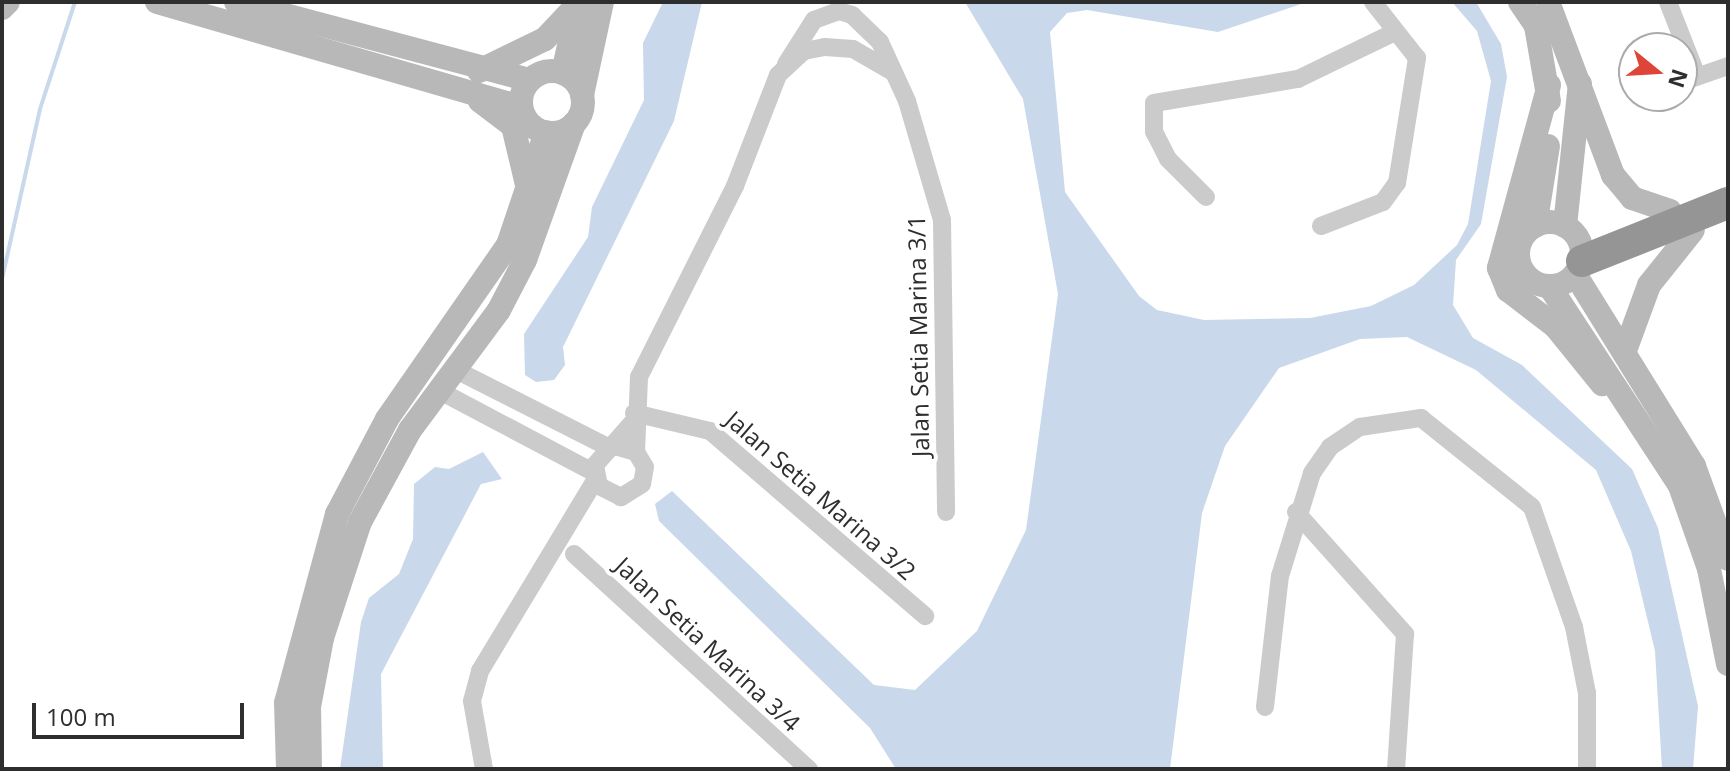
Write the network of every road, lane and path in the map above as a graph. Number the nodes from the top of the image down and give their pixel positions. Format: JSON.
{"nodes":[{"id":1,"x":8,"y":2,"type":"edge"},
{"id":2,"x":157,"y":2,"type":"edge"},
{"id":3,"x":236,"y":2,"type":"edge"},
{"id":4,"x":602,"y":2,"type":"edge"},
{"id":5,"x":1373,"y":2,"type":"edge"},
{"id":6,"x":1520,"y":2,"type":"edge"},
{"id":7,"x":1548,"y":2,"type":"edge"},
{"id":8,"x":1668,"y":2,"type":"edge"},
{"id":9,"x":578,"y":3,"type":"edge"},
{"id":10,"x":2,"y":8,"type":"edge"},
{"id":11,"x":868,"y":25,"type":"junction"},
{"id":12,"x":1395,"y":32,"type":"junction"},
{"id":13,"x":1677,"y":32,"type":"edge"},
{"id":14,"x":853,"y":49,"type":"junction"},
{"id":15,"x":786,"y":64,"type":"junction"},
{"id":16,"x":1728,"y":66,"type":"edge"},
{"id":17,"x":479,"y":71,"type":"junction"},
{"id":18,"x":891,"y":71,"type":"junction"},
{"id":19,"x":563,"y":73,"type":"junction"},
{"id":20,"x":1698,"y":76,"type":"edge"},
{"id":21,"x":530,"y":80,"type":"junction"},
{"id":22,"x":1580,"y":84,"type":"junction"},
{"id":23,"x":1549,"y":85,"type":"junction"},
{"id":24,"x":453,"y":86,"type":"junction"},
{"id":25,"x":582,"y":95,"type":"junction"},
{"id":26,"x":521,"y":107,"type":"junction"},
{"id":27,"x":574,"y":123,"type":"junction"},
{"id":28,"x":546,"y":132,"type":"junction"},
{"id":29,"x":1728,"y":192,"type":"edge"},
{"id":30,"x":529,"y":196,"type":"junction"},
{"id":31,"x":1206,"y":197,"type":"dead end"},
{"id":32,"x":1728,"y":203,"type":"edge"},
{"id":33,"x":1728,"y":219,"type":"edge"},
{"id":34,"x":1682,"y":221,"type":"junction"},
{"id":35,"x":1321,"y":226,"type":"dead end"},
{"id":36,"x":1535,"y":226,"type":"junction"},
{"id":37,"x":1645,"y":232,"type":"junction"},
{"id":38,"x":1575,"y":250,"type":"junction"},
{"id":39,"x":1550,"y":287,"type":"junction"},
{"id":40,"x":478,"y":295,"type":"junction"},
{"id":41,"x":499,"y":310,"type":"junction"},
{"id":42,"x":1626,"y":348,"type":"junction"},
{"id":43,"x":456,"y":370,"type":"junction"},
{"id":44,"x":413,"y":384,"type":"junction"},
{"id":45,"x":436,"y":396,"type":"junction"},
{"id":46,"x":633,"y":418,"type":"junction"},
{"id":47,"x":1640,"y":423,"type":"junction"},
{"id":48,"x":612,"y":447,"type":"junction"},
{"id":49,"x":636,"y":452,"type":"junction"},
{"id":50,"x":595,"y":476,"type":"junction"},
{"id":51,"x":612,"y":495,"type":"junction"},
{"id":52,"x":585,"y":507,"type":"junction"},
{"id":53,"x":946,"y":512,"type":"dead end"},
{"id":54,"x":1296,"y":512,"type":"junction"},
{"id":55,"x":567,"y":526,"type":"junction"},
{"id":56,"x":574,"y":554,"type":"junction"},
{"id":57,"x":545,"y":558,"type":"junction"},
{"id":58,"x":1728,"y":559,"type":"edge"},
{"id":59,"x":925,"y":616,"type":"dead end"},
{"id":60,"x":1728,"y":664,"type":"edge"},
{"id":61,"x":1265,"y":707,"type":"dead end"},
{"id":62,"x":288,"y":769,"type":"edge"},
{"id":63,"x":310,"y":769,"type":"edge"},
{"id":64,"x":484,"y":769,"type":"edge"},
{"id":65,"x":809,"y":769,"type":"edge"},
{"id":66,"x":1396,"y":769,"type":"edge"},
{"id":67,"x":1587,"y":769,"type":"edge"}],
"edges":[{"from":1,"to":10,"type":"street"},
{"from":2,"to":24,"type":"street"},
{"from":3,"to":17,"type":"street"},
{"from":4,"to":25,"type":"street"},
{"from":5,"to":12,"type":"street"},
{"from":6,"to":23,"type":"street"},
{"from":7,"to":22,"type":"street"},
{"from":8,"to":13,"type":"street"},
{"from":9,"to":17,"type":"street"},
{"from":9,"to":19,"type":"street"},
{"from":11,"to":14,"type":"street"},
{"from":11,"to":15,"type":"street"},
{"from":11,"to":18,"type":"street","name":"Jalan Setia Marina 3/1"},
{"from":12,"to":31,"type":"street"},
{"from":12,"to":35,"type":"street"},
{"from":14,"to":15,"type":"street"},
{"from":14,"to":18,"type":"street"},
{"from":15,"to":46,"type":"street"},
{"from":16,"to":20,"type":"street"},
{"from":17,"to":21,"type":"street"},
{"from":18,"to":53,"type":"street","name":"Jalan Setia Marina 3/1"},
{"from":19,"to":21,"type":"street"},
{"from":19,"to":25,"type":"street"},
{"from":21,"to":26,"type":"street"},
{"from":22,"to":34,"type":"street"},
{"from":22,"to":38,"type":"street"},
{"from":23,"to":36,"type":"street"},
{"from":23,"to":47,"type":"street"},
{"from":24,"to":26,"type":"street"},
{"from":24,"to":30,"type":"street"},
{"from":25,"to":27,"type":"street"},
{"from":26,"to":28,"type":"street"},
{"from":27,"to":28,"type":"street"},
{"from":27,"to":41,"type":"street"},
{"from":28,"to":30,"type":"street"},
{"from":29,"to":34,"type":"highway"},
{"from":30,"to":40,"type":"street"},
{"from":32,"to":37,"type":"highway"},
{"from":33,"to":34,"type":"highway"},
{"from":34,"to":37,"type":"highway"},
{"from":34,"to":38,"type":"highway"},
{"from":34,"to":42,"type":"street"},
{"from":36,"to":38,"type":"street"},
{"from":36,"to":39,"type":"street"},
{"from":37,"to":38,"type":"highway"},
{"from":38,"to":39,"type":"street"},
{"from":38,"to":42,"type":"street"},
{"from":39,"to":47,"type":"street"},
{"from":40,"to":41,"type":"street"},
{"from":40,"to":44,"type":"street"},
{"from":41,"to":43,"type":"street"},
{"from":42,"to":58,"type":"street"},
{"from":43,"to":45,"type":"street"},
{"from":43,"to":48,"type":"street"},
{"from":44,"to":45,"type":"street"},
{"from":44,"to":62,"type":"street"},
{"from":45,"to":50,"type":"street"},
{"from":45,"to":63,"type":"street"},
{"from":46,"to":48,"type":"street"},
{"from":46,"to":49,"type":"street"},
{"from":46,"to":59,"type":"street","name":"Jalan Setia Marina 3/2"},
{"from":47,"to":60,"type":"street"},
{"from":48,"to":49,"type":"street"},
{"from":48,"to":50,"type":"street"},
{"from":49,"to":51,"type":"street"},
{"from":50,"to":51,"type":"street"},
{"from":50,"to":52,"type":"street"},
{"from":51,"to":52,"type":"street"},
{"from":52,"to":55,"type":"street"},
{"from":54,"to":61,"type":"street"},
{"from":54,"to":66,"type":"street"},
{"from":54,"to":67,"type":"street"},
{"from":55,"to":56,"type":"street"},
{"from":55,"to":57,"type":"street"},
{"from":56,"to":57,"type":"street"},
{"from":56,"to":65,"type":"street","name":"Jalan Setia Marina 3/4"},
{"from":57,"to":64,"type":"street"}]}
